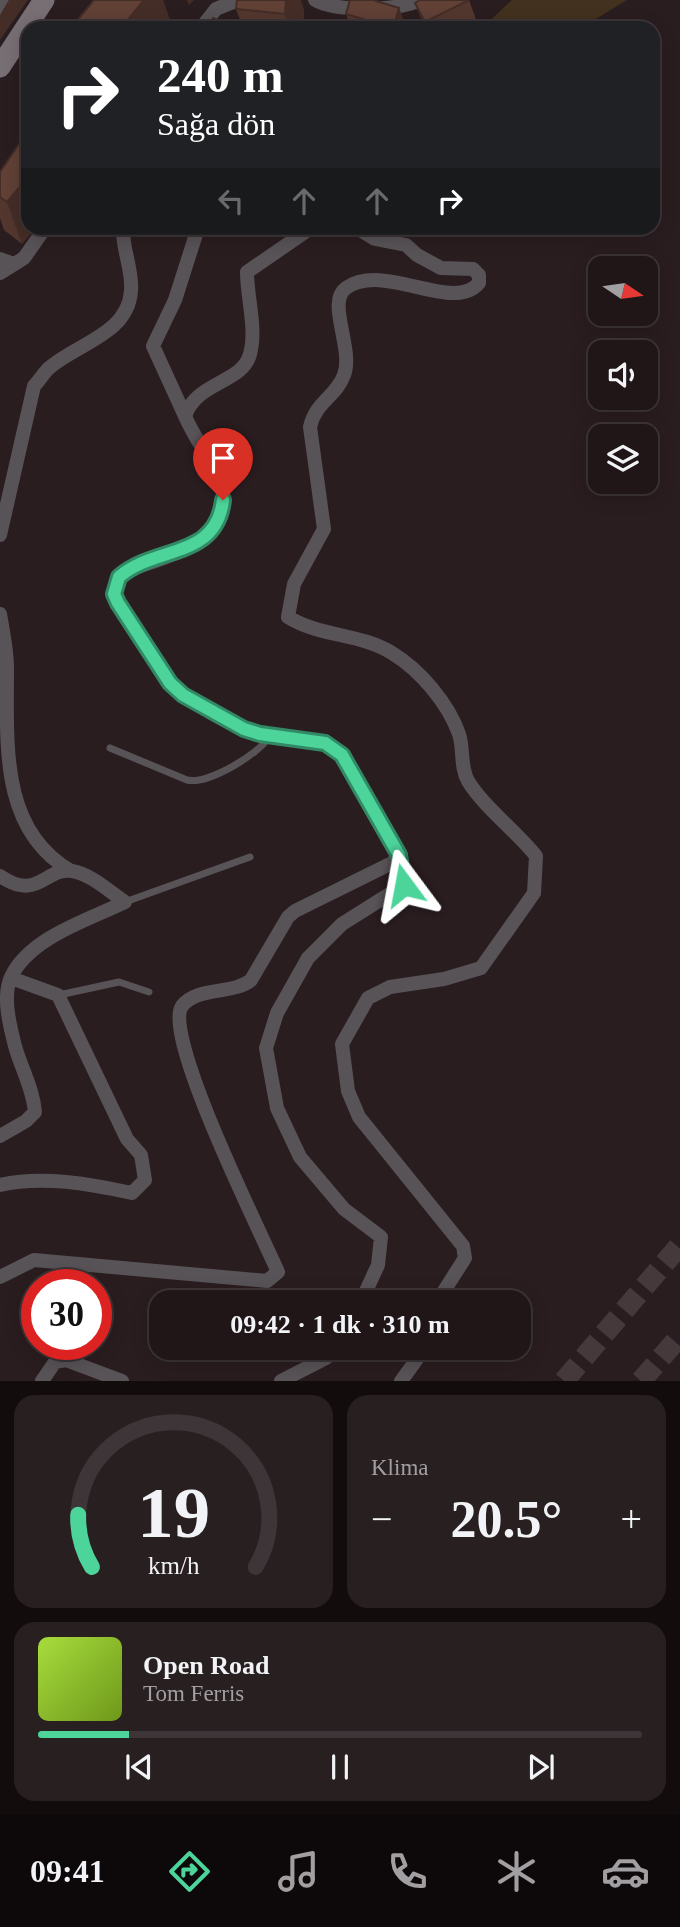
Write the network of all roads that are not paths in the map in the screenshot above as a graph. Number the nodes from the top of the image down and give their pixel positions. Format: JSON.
{"nodes":[{"id":1,"x":5,"y":0,"type":"edge"},
{"id":2,"x":44,"y":0,"type":"edge"},
{"id":3,"x":238,"y":0,"type":"edge"},
{"id":4,"x":315,"y":0,"type":"edge"},
{"id":5,"x":420,"y":0,"type":"edge"},
{"id":6,"x":0,"y":8,"type":"edge"},
{"id":7,"x":216,"y":9,"type":"junction"},
{"id":8,"x":30,"y":21,"type":"edge"},
{"id":9,"x":207,"y":21,"type":"edge"},
{"id":10,"x":217,"y":21,"type":"edge"},
{"id":11,"x":21,"y":35,"type":"edge"},
{"id":12,"x":0,"y":67,"type":"edge"},
{"id":13,"x":41,"y":235,"type":"edge"},
{"id":14,"x":124,"y":235,"type":"edge"},
{"id":15,"x":196,"y":235,"type":"edge"},
{"id":16,"x":301,"y":235,"type":"edge"},
{"id":17,"x":368,"y":235,"type":"edge"},
{"id":18,"x":7,"y":262,"type":"edge"},
{"id":19,"x":0,"y":273,"type":"edge"},
{"id":20,"x":185,"y":416,"type":"junction"},
{"id":21,"x":0,"y":535,"type":"edge"},
{"id":22,"x":0,"y":614,"type":"edge"},
{"id":23,"x":271,"y":736,"type":"junction"},
{"id":24,"x":110,"y":748,"type":"dead end"},
{"id":25,"x":399,"y":855,"type":"junction"},
{"id":26,"x":250,"y":858,"type":"dead end"},
{"id":27,"x":72,"y":872,"type":"junction"},
{"id":28,"x":0,"y":876,"type":"edge"},
{"id":29,"x":125,"y":902,"type":"junction"},
{"id":30,"x":10,"y":978,"type":"junction"},
{"id":31,"x":149,"y":992,"type":"dead end"},
{"id":32,"x":58,"y":995,"type":"junction"},
{"id":33,"x":0,"y":1136,"type":"edge"},
{"id":34,"x":0,"y":1185,"type":"edge"},
{"id":35,"x":0,"y":1277,"type":"edge"},
{"id":36,"x":367,"y":1290,"type":"edge"},
{"id":37,"x":445,"y":1290,"type":"edge"},
{"id":38,"x":322,"y":1360,"type":"edge"},
{"id":39,"x":416,"y":1360,"type":"edge"},
{"id":40,"x":42,"y":1381,"type":"edge"},
{"id":41,"x":122,"y":1381,"type":"edge"},
{"id":42,"x":281,"y":1381,"type":"edge"},
{"id":43,"x":401,"y":1381,"type":"edge"}],
"edges":[{"from":1,"to":6,"type":"street"},
{"from":2,"to":8,"type":"main road"},
{"from":3,"to":7,"type":"street"},
{"from":4,"to":5,"type":"street"},
{"from":7,"to":9,"type":"street"},
{"from":7,"to":10,"type":"street"},
{"from":11,"to":12,"type":"main road"},
{"from":13,"to":18,"type":"street"},
{"from":14,"to":21,"type":"street"},
{"from":15,"to":20,"type":"street"},
{"from":16,"to":20,"type":"street"},
{"from":17,"to":37,"type":"street"},
{"from":18,"to":19,"type":"street"},
{"from":20,"to":23,"type":"street"},
{"from":22,"to":27,"type":"street"},
{"from":23,"to":24,"type":"lane"},
{"from":23,"to":25,"type":"street"},
{"from":25,"to":35,"type":"street"},
{"from":25,"to":36,"type":"street"},
{"from":26,"to":29,"type":"lane"},
{"from":27,"to":28,"type":"street"},
{"from":27,"to":29,"type":"street"},
{"from":29,"to":30,"type":"street"},
{"from":30,"to":32,"type":"street"},
{"from":30,"to":33,"type":"street"},
{"from":31,"to":32,"type":"lane"},
{"from":32,"to":34,"type":"street"},
{"from":38,"to":42,"type":"street"},
{"from":39,"to":43,"type":"street"},
{"from":40,"to":41,"type":"street"}]}
